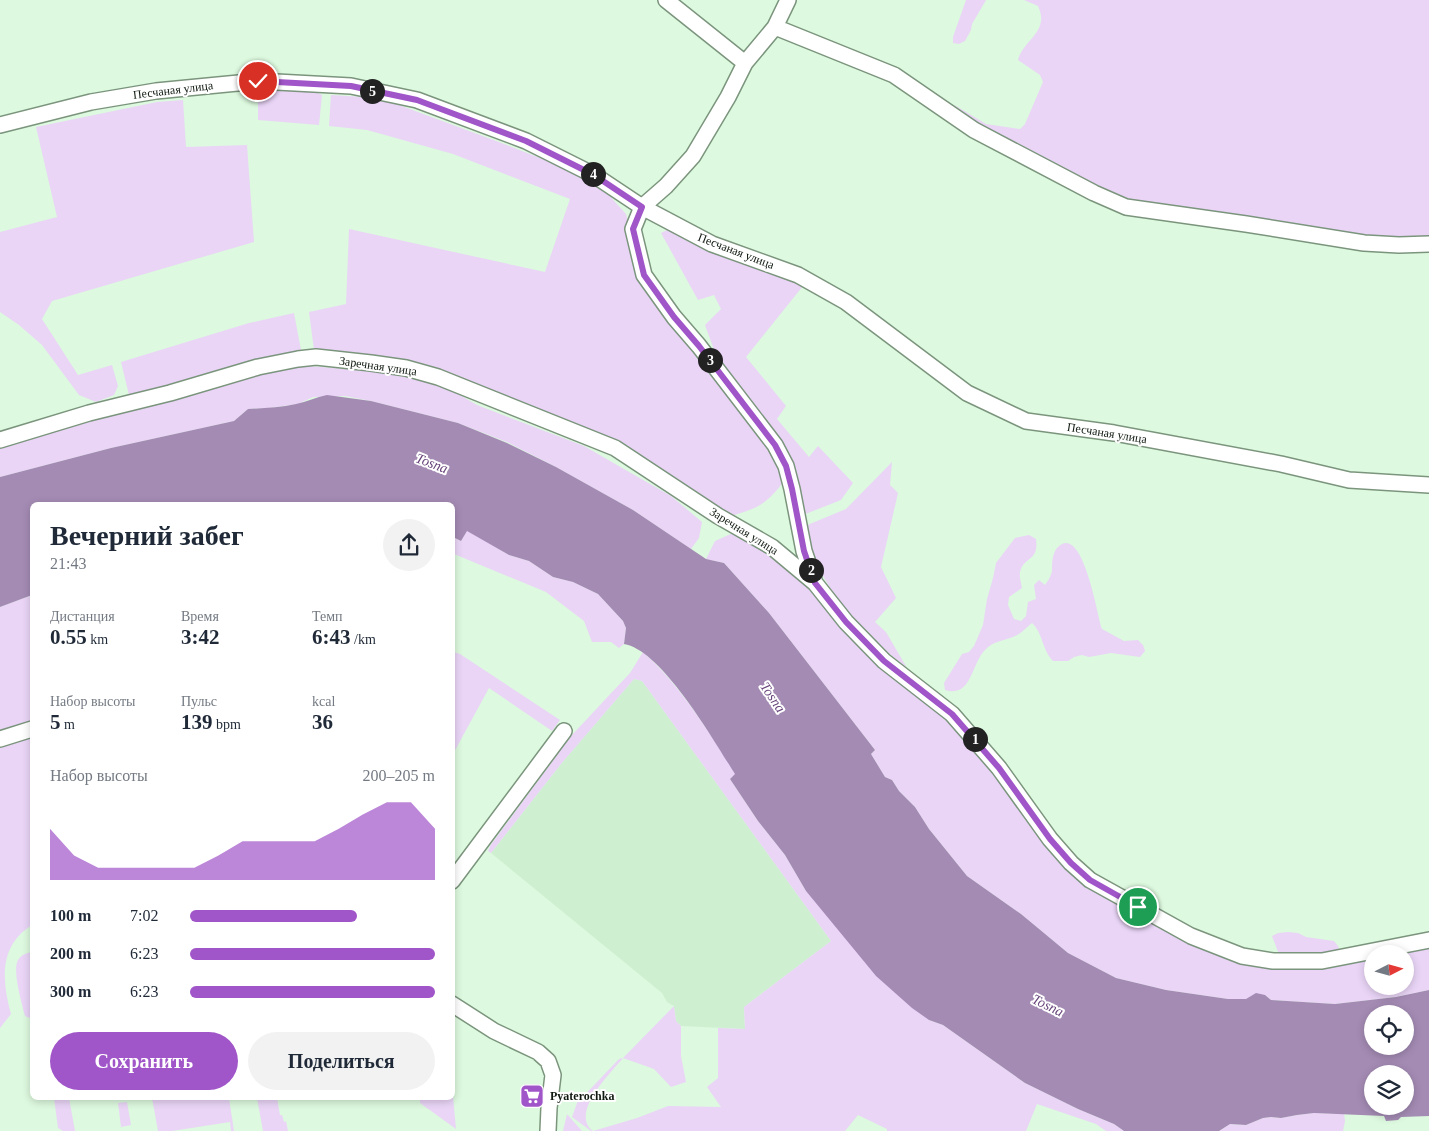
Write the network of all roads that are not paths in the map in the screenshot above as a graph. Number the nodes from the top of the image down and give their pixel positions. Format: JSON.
{"nodes":[{"id":1,"x":666,"y":0,"type":"edge"},
{"id":2,"x":788,"y":0,"type":"edge"},
{"id":3,"x":775,"y":27,"type":"junction"},
{"id":4,"x":745,"y":63,"type":"junction"},
{"id":5,"x":0,"y":125,"type":"edge"},
{"id":6,"x":642,"y":207,"type":"junction"},
{"id":7,"x":1429,"y":244,"type":"edge"},
{"id":8,"x":0,"y":440,"type":"edge"},
{"id":9,"x":1429,"y":485,"type":"edge"},
{"id":10,"x":815,"y":583,"type":"junction"},
{"id":11,"x":30,"y":730,"type":"edge"},
{"id":12,"x":564,"y":731,"type":"dead end"},
{"id":13,"x":0,"y":738,"type":"edge"},
{"id":14,"x":455,"y":877,"type":"edge"},
{"id":15,"x":1429,"y":940,"type":"edge"},
{"id":16,"x":455,"y":1006,"type":"edge"},
{"id":17,"x":548,"y":1131,"type":"edge"}],
"edges":[{"from":1,"to":4,"type":"street"},
{"from":2,"to":3,"type":"street"},
{"from":3,"to":4,"type":"street"},
{"from":3,"to":7,"type":"street"},
{"from":4,"to":6,"type":"street"},
{"from":5,"to":6,"type":"street","name":"Песчаная улица"},
{"from":6,"to":9,"type":"street","name":"Песчаная улица"},
{"from":6,"to":10,"type":"street"},
{"from":8,"to":10,"type":"street","name":"Заречная улица"},
{"from":10,"to":15,"type":"street","name":"Заречная улица"},
{"from":11,"to":13,"type":"street"},
{"from":12,"to":14,"type":"street"},
{"from":16,"to":17,"type":"street"}]}
